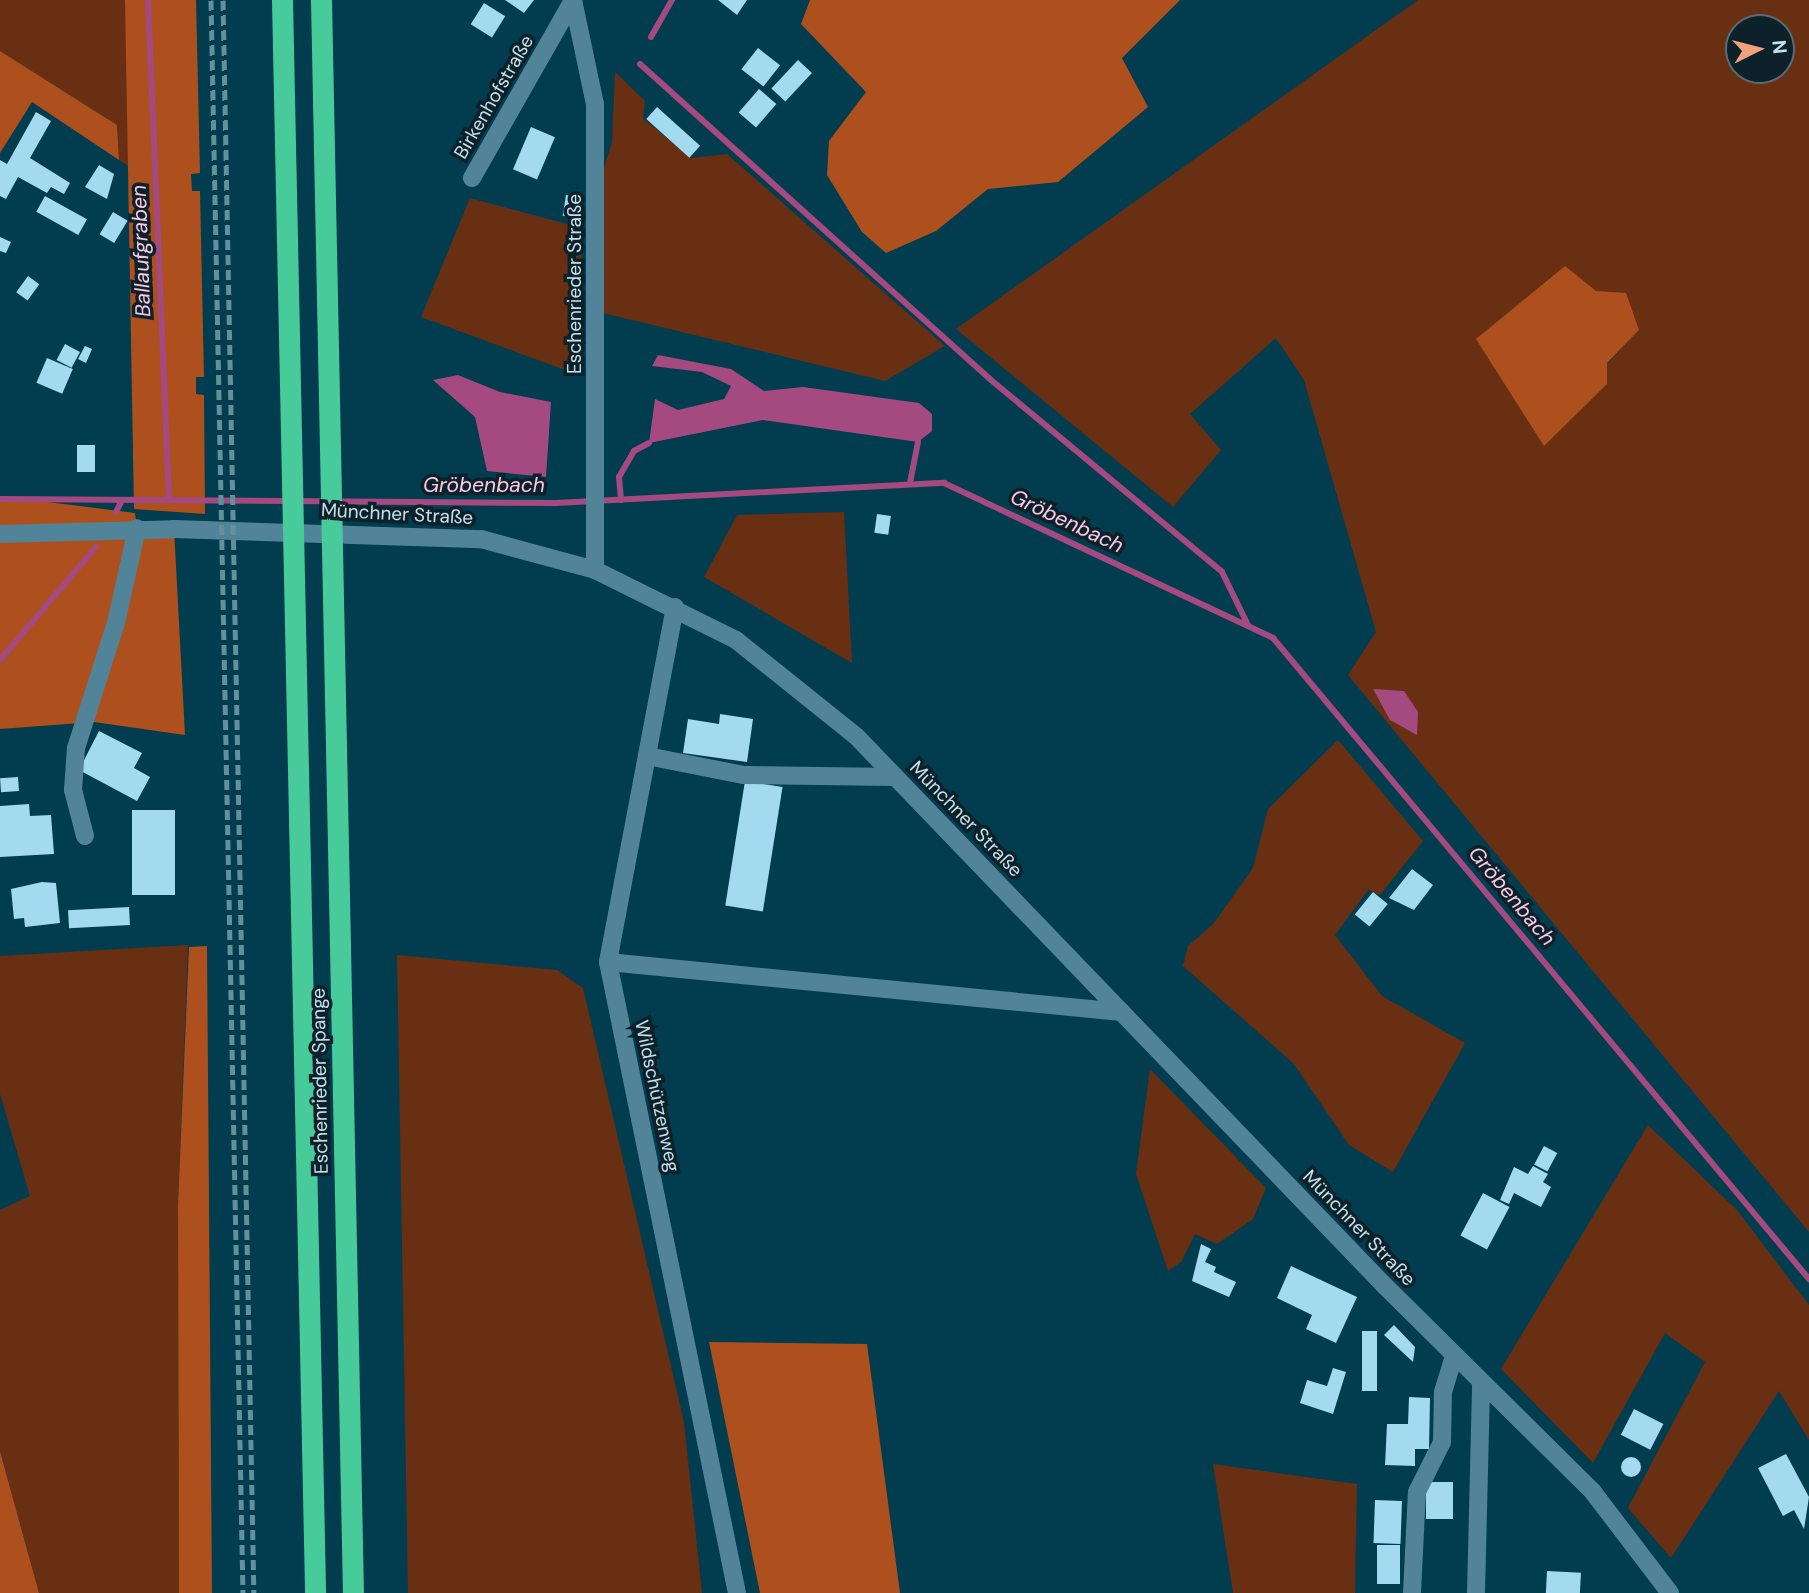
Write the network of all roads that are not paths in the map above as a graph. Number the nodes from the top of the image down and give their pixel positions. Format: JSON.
{"nodes":[{"id":1,"x":282,"y":0,"type":"edge"},
{"id":2,"x":321,"y":0,"type":"edge"},
{"id":3,"x":573,"y":0,"type":"edge"},
{"id":4,"x":472,"y":178,"type":"dead end"},
{"id":5,"x":137,"y":528,"type":"junction"},
{"id":6,"x":0,"y":534,"type":"edge"},
{"id":7,"x":595,"y":570,"type":"junction"},
{"id":8,"x":675,"y":607,"type":"junction"},
{"id":9,"x":647,"y":756,"type":"junction"},
{"id":10,"x":895,"y":778,"type":"junction"},
{"id":11,"x":85,"y":836,"type":"dead end"},
{"id":12,"x":608,"y":962,"type":"junction"},
{"id":13,"x":1122,"y":1012,"type":"junction"},
{"id":14,"x":1454,"y":1357,"type":"junction"},
{"id":15,"x":1481,"y":1383,"type":"junction"},
{"id":16,"x":314,"y":1593,"type":"edge"},
{"id":17,"x":353,"y":1593,"type":"edge"},
{"id":18,"x":737,"y":1593,"type":"edge"},
{"id":19,"x":1412,"y":1593,"type":"edge"},
{"id":20,"x":1476,"y":1593,"type":"edge"},
{"id":21,"x":1670,"y":1593,"type":"edge"}],
"edges":[{"from":1,"to":16,"type":"highway","name":"Eschenrieder Spange"},
{"from":2,"to":17,"type":"highway","name":"Eschenrieder Spange"},
{"from":3,"to":4,"type":"street","name":"Birkenhofstraße"},
{"from":3,"to":7,"type":"street","name":"Eschenrieder Straße"},
{"from":5,"to":6,"type":"street","name":"Münchner Straße"},
{"from":5,"to":7,"type":"street","name":"Münchner Straße"},
{"from":5,"to":11,"type":"street"},
{"from":7,"to":8,"type":"street","name":"Münchner Straße"},
{"from":8,"to":9,"type":"street","name":"Wildschützenweg"},
{"from":8,"to":10,"type":"street","name":"Münchner Straße"},
{"from":9,"to":10,"type":"street"},
{"from":9,"to":12,"type":"street","name":"Wildschützenweg"},
{"from":10,"to":13,"type":"street","name":"Münchner Straße"},
{"from":12,"to":13,"type":"street"},
{"from":12,"to":18,"type":"street","name":"Wildschützenweg"},
{"from":13,"to":14,"type":"street","name":"Münchner Straße"},
{"from":14,"to":15,"type":"street","name":"Münchner Straße"},
{"from":14,"to":19,"type":"street"},
{"from":15,"to":20,"type":"street"},
{"from":15,"to":21,"type":"street","name":"Münchner Straße"}]}
